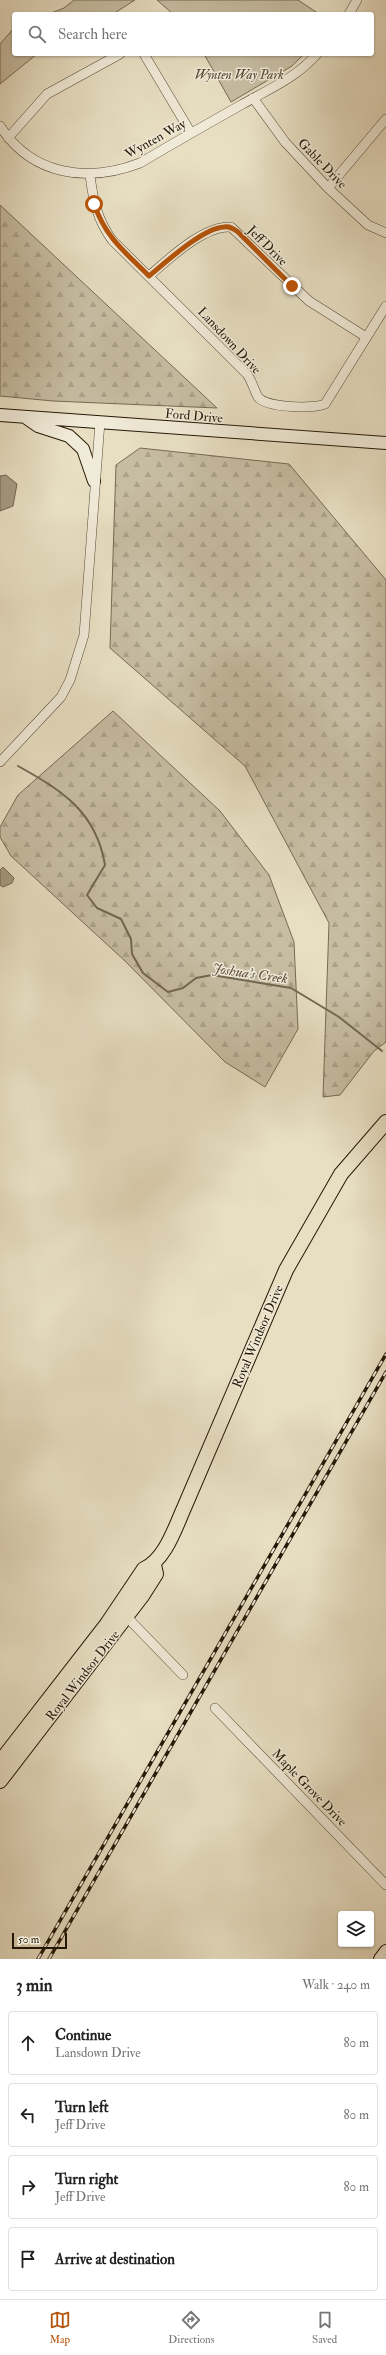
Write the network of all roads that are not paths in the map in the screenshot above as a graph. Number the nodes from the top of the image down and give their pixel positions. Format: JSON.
{"nodes":[{"id":1,"x":357,"y":0,"type":"edge"},
{"id":2,"x":350,"y":12,"type":"edge"},
{"id":3,"x":116,"y":56,"type":"edge"},
{"id":4,"x":145,"y":56,"type":"edge"},
{"id":5,"x":315,"y":56,"type":"edge"},
{"id":6,"x":253,"y":98,"type":"junction"},
{"id":7,"x":386,"y":119,"type":"edge"},
{"id":8,"x":0,"y":126,"type":"edge"},
{"id":9,"x":191,"y":133,"type":"junction"},
{"id":10,"x":8,"y":138,"type":"junction"},
{"id":11,"x":90,"y":175,"type":"junction"},
{"id":12,"x":328,"y":188,"type":"junction"},
{"id":13,"x":386,"y":233,"type":"edge"},
{"id":14,"x":149,"y":276,"type":"junction"},
{"id":15,"x":386,"y":306,"type":"edge"},
{"id":16,"x":366,"y":337,"type":"junction"},
{"id":17,"x":0,"y":415,"type":"edge"},
{"id":18,"x":24,"y":416,"type":"junction"},
{"id":19,"x":100,"y":422,"type":"junction"},
{"id":20,"x":386,"y":443,"type":"edge"},
{"id":21,"x":94,"y":481,"type":"junction"},
{"id":22,"x":0,"y":762,"type":"edge"},
{"id":23,"x":386,"y":1122,"type":"edge"},
{"id":24,"x":123,"y":1613,"type":"junction"},
{"id":25,"x":183,"y":1675,"type":"dead end"},
{"id":26,"x":215,"y":1708,"type":"dead end"},
{"id":27,"x":0,"y":1762,"type":"edge"},
{"id":28,"x":0,"y":1781,"type":"edge"},
{"id":29,"x":386,"y":1885,"type":"edge"},
{"id":30,"x":386,"y":1951,"type":"edge"},
{"id":31,"x":380,"y":1959,"type":"edge"}],
"edges":[{"from":1,"to":2,"type":"street"},
{"from":3,"to":10,"type":"street"},
{"from":4,"to":9,"type":"street"},
{"from":5,"to":6,"type":"street","name":"Wynten Way"},
{"from":6,"to":9,"type":"street","name":"Wynten Way"},
{"from":6,"to":12,"type":"street","name":"Gable Drive"},
{"from":7,"to":12,"type":"street"},
{"from":8,"to":10,"type":"street","name":"Wynten Way"},
{"from":9,"to":11,"type":"street","name":"Wynten Way"},
{"from":10,"to":11,"type":"street","name":"Wynten Way"},
{"from":11,"to":14,"type":"street","name":"Lansdown Drive"},
{"from":12,"to":13,"type":"street","name":"Gable Drive"},
{"from":14,"to":16,"type":"street","name":"Jeff Drive"},
{"from":14,"to":16,"type":"street","name":"Lansdown Drive"},
{"from":15,"to":16,"type":"street","name":"Lansdown Drive"},
{"from":17,"to":18,"type":"main road","name":"Ford Drive"},
{"from":18,"to":19,"type":"main road","name":"Ford Drive"},
{"from":18,"to":21,"type":"main road"},
{"from":19,"to":20,"type":"main road","name":"Ford Drive"},
{"from":19,"to":21,"type":"street"},
{"from":21,"to":22,"type":"street"},
{"from":23,"to":24,"type":"main road","name":"Royal Windsor Drive"},
{"from":24,"to":25,"type":"street"},
{"from":24,"to":27,"type":"main road","name":"Royal Windsor Drive"},
{"from":24,"to":28,"type":"main road","name":"Royal Windsor Drive"},
{"from":26,"to":29,"type":"street","name":"Maple Grove Drive"},
{"from":30,"to":31,"type":"main road"}]}
